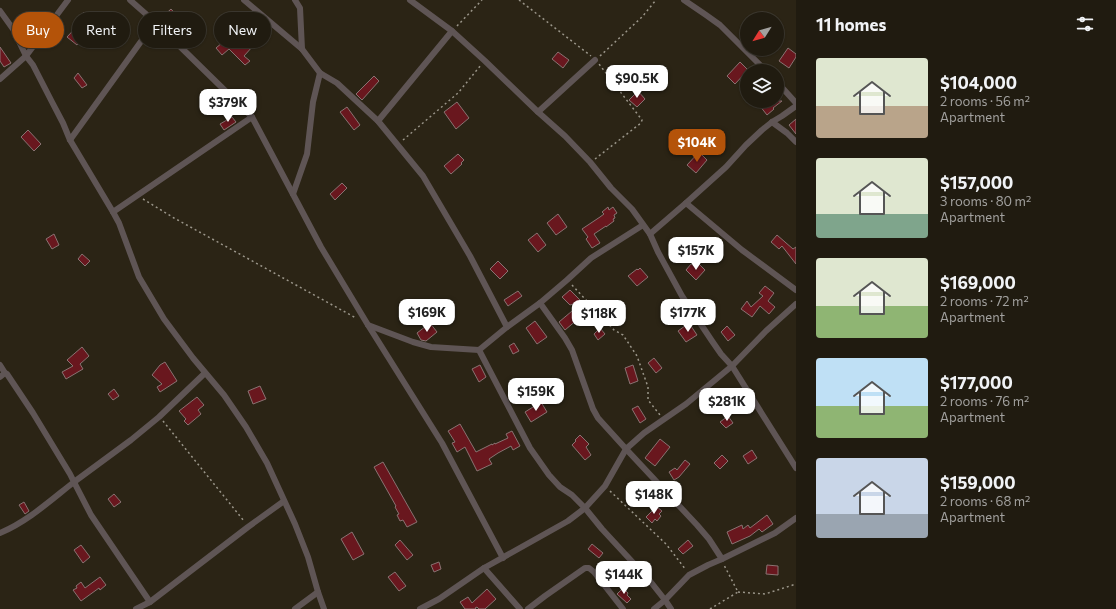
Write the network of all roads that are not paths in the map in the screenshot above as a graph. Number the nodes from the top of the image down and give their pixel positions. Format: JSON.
{"nodes":[{"id":1,"x":68,"y":0,"type":"edge"},
{"id":2,"x":130,"y":0,"type":"edge"},
{"id":3,"x":244,"y":0,"type":"edge"},
{"id":4,"x":295,"y":0,"type":"edge"},
{"id":5,"x":410,"y":0,"type":"edge"},
{"id":6,"x":684,"y":0,"type":"edge"},
{"id":7,"x":0,"y":11,"type":"edge"},
{"id":8,"x":144,"y":12,"type":"edge"},
{"id":9,"x":452,"y":31,"type":"junction"},
{"id":10,"x":138,"y":46,"type":"edge"},
{"id":11,"x":182,"y":48,"type":"edge"},
{"id":12,"x":302,"y":49,"type":"junction"},
{"id":13,"x":26,"y":56,"type":"junction"},
{"id":14,"x":595,"y":60,"type":"road end"},
{"id":15,"x":759,"y":64,"type":"edge"},
{"id":16,"x":320,"y":74,"type":"junction"},
{"id":17,"x":0,"y":79,"type":"edge"},
{"id":18,"x":784,"y":90,"type":"edge"},
{"id":19,"x":796,"y":104,"type":"edge"},
{"id":20,"x":538,"y":112,"type":"junction"},
{"id":21,"x":252,"y":117,"type":"junction"},
{"id":22,"x":378,"y":121,"type":"junction"},
{"id":23,"x":772,"y":122,"type":"junction"},
{"id":24,"x":70,"y":140,"type":"junction"},
{"id":25,"x":796,"y":142,"type":"edge"},
{"id":26,"x":293,"y":194,"type":"junction"},
{"id":27,"x":686,"y":203,"type":"junction"},
{"id":28,"x":113,"y":212,"type":"junction"},
{"id":29,"x":643,"y":225,"type":"junction"},
{"id":30,"x":650,"y":234,"type":"junction"},
{"id":31,"x":796,"y":290,"type":"edge"},
{"id":32,"x":540,"y":303,"type":"junction"},
{"id":33,"x":796,"y":304,"type":"edge"},
{"id":34,"x":368,"y":325,"type":"junction"},
{"id":35,"x":507,"y":328,"type":"junction"},
{"id":36,"x":479,"y":350,"type":"junction"},
{"id":37,"x":0,"y":365,"type":"edge"},
{"id":38,"x":732,"y":366,"type":"junction"},
{"id":39,"x":205,"y":373,"type":"junction"},
{"id":40,"x":3,"y":375,"type":"edge"},
{"id":41,"x":626,"y":449,"type":"junction"},
{"id":42,"x":796,"y":468,"type":"edge"},
{"id":43,"x":74,"y":482,"type":"junction"},
{"id":44,"x":284,"y":501,"type":"junction"},
{"id":45,"x":585,"y":508,"type":"junction"},
{"id":46,"x":796,"y":518,"type":"edge"},
{"id":47,"x":0,"y":533,"type":"edge"},
{"id":48,"x":503,"y":558,"type":"junction"},
{"id":49,"x":722,"y":559,"type":"junction"},
{"id":50,"x":484,"y":568,"type":"junction"},
{"id":51,"x":318,"y":592,"type":"junction"},
{"id":52,"x":665,"y":600,"type":"junction"},
{"id":53,"x":150,"y":602,"type":"junction"},
{"id":54,"x":136,"y":609,"type":"edge"},
{"id":55,"x":295,"y":609,"type":"edge"},
{"id":56,"x":324,"y":609,"type":"edge"},
{"id":57,"x":420,"y":609,"type":"edge"},
{"id":58,"x":520,"y":609,"type":"edge"},
{"id":59,"x":528,"y":609,"type":"edge"},
{"id":60,"x":623,"y":609,"type":"edge"},
{"id":61,"x":654,"y":609,"type":"edge"},
{"id":62,"x":671,"y":609,"type":"edge"}],
"edges":[{"from":1,"to":13,"type":"street"},
{"from":2,"to":8,"type":"street"},
{"from":3,"to":12,"type":"street"},
{"from":4,"to":12,"type":"street"},
{"from":5,"to":9,"type":"street"},
{"from":6,"to":15,"type":"street"},
{"from":7,"to":13,"type":"street"},
{"from":9,"to":20,"type":"street"},
{"from":9,"to":22,"type":"street"},
{"from":10,"to":24,"type":"street"},
{"from":11,"to":21,"type":"street"},
{"from":12,"to":16,"type":"street"},
{"from":13,"to":17,"type":"street"},
{"from":13,"to":24,"type":"street"},
{"from":14,"to":20,"type":"street"},
{"from":16,"to":22,"type":"street"},
{"from":16,"to":26,"type":"street"},
{"from":18,"to":19,"type":"street"},
{"from":19,"to":23,"type":"street"},
{"from":20,"to":29,"type":"street"},
{"from":21,"to":26,"type":"street"},
{"from":21,"to":28,"type":"street"},
{"from":22,"to":35,"type":"street"},
{"from":23,"to":25,"type":"street"},
{"from":23,"to":27,"type":"street"},
{"from":24,"to":28,"type":"street"},
{"from":26,"to":34,"type":"street"},
{"from":27,"to":30,"type":"street"},
{"from":27,"to":31,"type":"street"},
{"from":28,"to":39,"type":"street"},
{"from":29,"to":30,"type":"street"},
{"from":29,"to":32,"type":"street"},
{"from":30,"to":38,"type":"street"},
{"from":32,"to":35,"type":"street"},
{"from":32,"to":41,"type":"street"},
{"from":33,"to":38,"type":"street"},
{"from":34,"to":36,"type":"street"},
{"from":34,"to":48,"type":"street"},
{"from":35,"to":36,"type":"street"},
{"from":36,"to":45,"type":"street"},
{"from":37,"to":40,"type":"street"},
{"from":38,"to":41,"type":"street"},
{"from":38,"to":42,"type":"street"},
{"from":39,"to":43,"type":"street"},
{"from":39,"to":44,"type":"street"},
{"from":40,"to":43,"type":"street"},
{"from":41,"to":45,"type":"street"},
{"from":41,"to":49,"type":"street"},
{"from":43,"to":47,"type":"street"},
{"from":43,"to":53,"type":"street"},
{"from":44,"to":51,"type":"street"},
{"from":44,"to":53,"type":"street"},
{"from":45,"to":48,"type":"street"},
{"from":45,"to":52,"type":"street"},
{"from":46,"to":49,"type":"street"},
{"from":48,"to":50,"type":"street"},
{"from":49,"to":52,"type":"street"},
{"from":50,"to":57,"type":"street"},
{"from":50,"to":58,"type":"street"},
{"from":51,"to":55,"type":"street"},
{"from":51,"to":56,"type":"street"},
{"from":52,"to":61,"type":"street"},
{"from":52,"to":62,"type":"street"},
{"from":53,"to":54,"type":"street"},
{"from":59,"to":60,"type":"street"}]}
